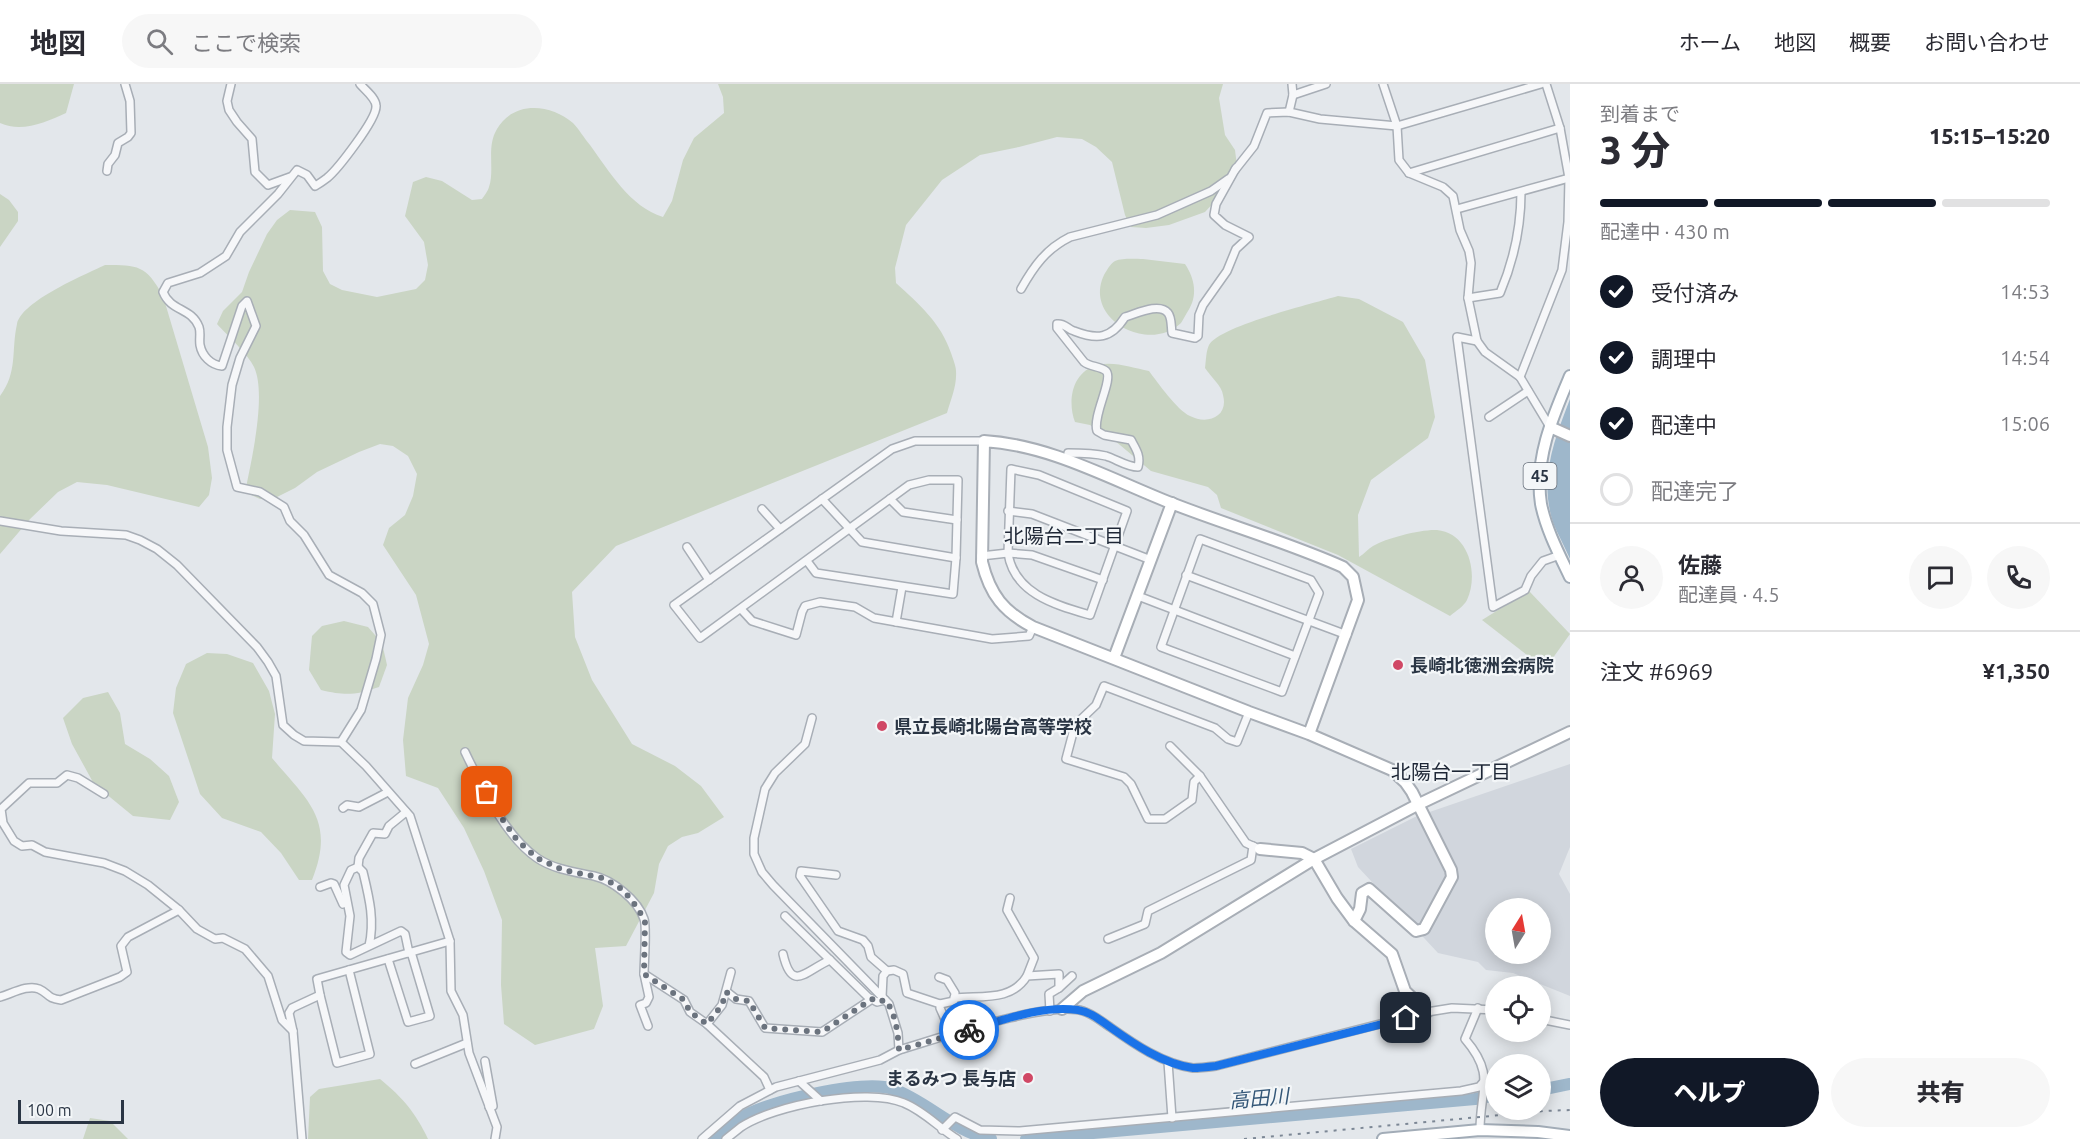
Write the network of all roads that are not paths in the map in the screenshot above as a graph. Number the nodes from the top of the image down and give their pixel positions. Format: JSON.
{"nodes":[{"id":1,"x":125,"y":84,"type":"edge"},
{"id":2,"x":231,"y":84,"type":"edge"},
{"id":3,"x":360,"y":84,"type":"edge"},
{"id":4,"x":1292,"y":84,"type":"edge"},
{"id":5,"x":1326,"y":84,"type":"edge"},
{"id":6,"x":1383,"y":84,"type":"edge"},
{"id":7,"x":1541,"y":84,"type":"edge"},
{"id":8,"x":1546,"y":84,"type":"edge"},
{"id":9,"x":1293,"y":95,"type":"junction"},
{"id":10,"x":1289,"y":112,"type":"junction"},
{"id":11,"x":1397,"y":126,"type":"junction"},
{"id":12,"x":1560,"y":128,"type":"junction"},
{"id":13,"x":1236,"y":168,"type":"junction"},
{"id":14,"x":107,"y":171,"type":"dead end"},
{"id":15,"x":1409,"y":173,"type":"junction"},
{"id":16,"x":1569,"y":174,"type":"edge"},
{"id":17,"x":290,"y":177,"type":"junction"},
{"id":18,"x":1521,"y":192,"type":"junction"},
{"id":19,"x":1457,"y":209,"type":"junction"},
{"id":20,"x":1562,"y":270,"type":"junction"},
{"id":21,"x":1570,"y":272,"type":"edge"},
{"id":22,"x":1021,"y":289,"type":"dead end"},
{"id":23,"x":1468,"y":298,"type":"junction"},
{"id":24,"x":1477,"y":341,"type":"junction"},
{"id":25,"x":1570,"y":376,"type":"edge"},
{"id":26,"x":1520,"y":377,"type":"junction"},
{"id":27,"x":1528,"y":391,"type":"junction"},
{"id":28,"x":1489,"y":417,"type":"dead end"},
{"id":29,"x":1552,"y":428,"type":"junction"},
{"id":30,"x":1570,"y":436,"type":"edge"},
{"id":31,"x":984,"y":441,"type":"junction"},
{"id":32,"x":1067,"y":460,"type":"junction"},
{"id":33,"x":822,"y":499,"type":"junction"},
{"id":34,"x":890,"y":499,"type":"junction"},
{"id":35,"x":1172,"y":503,"type":"junction"},
{"id":36,"x":762,"y":509,"type":"dead end"},
{"id":37,"x":1008,"y":510,"type":"junction"},
{"id":38,"x":957,"y":520,"type":"junction"},
{"id":39,"x":0,"y":521,"type":"edge"},
{"id":40,"x":780,"y":529,"type":"junction"},
{"id":41,"x":849,"y":529,"type":"junction"},
{"id":42,"x":1116,"y":546,"type":"junction"},
{"id":43,"x":687,"y":547,"type":"dead end"},
{"id":44,"x":1008,"y":553,"type":"junction"},
{"id":45,"x":1560,"y":555,"type":"junction"},
{"id":46,"x":981,"y":556,"type":"junction"},
{"id":47,"x":956,"y":558,"type":"junction"},
{"id":48,"x":1151,"y":560,"type":"junction"},
{"id":49,"x":807,"y":561,"type":"junction"},
{"id":50,"x":1186,"y":575,"type":"junction"},
{"id":51,"x":1570,"y":577,"type":"edge"},
{"id":52,"x":709,"y":580,"type":"junction"},
{"id":53,"x":1103,"y":580,"type":"junction"},
{"id":54,"x":902,"y":587,"type":"junction"},
{"id":55,"x":1137,"y":596,"type":"junction"},
{"id":56,"x":741,"y":609,"type":"junction"},
{"id":57,"x":1173,"y":611,"type":"junction"},
{"id":58,"x":1309,"y":621,"type":"junction"},
{"id":59,"x":896,"y":622,"type":"junction"},
{"id":60,"x":1033,"y":627,"type":"junction"},
{"id":61,"x":1347,"y":635,"type":"junction"},
{"id":62,"x":1295,"y":656,"type":"junction"},
{"id":63,"x":1114,"y":658,"type":"junction"},
{"id":64,"x":1249,"y":712,"type":"junction"},
{"id":65,"x":812,"y":718,"type":"dead end"},
{"id":66,"x":1570,"y":732,"type":"edge"},
{"id":67,"x":1309,"y":734,"type":"junction"},
{"id":68,"x":341,"y":742,"type":"junction"},
{"id":69,"x":1170,"y":746,"type":"dead end"},
{"id":70,"x":465,"y":752,"type":"dead end"},
{"id":71,"x":1200,"y":776,"type":"junction"},
{"id":72,"x":388,"y":792,"type":"junction"},
{"id":73,"x":104,"y":794,"type":"dead end"},
{"id":74,"x":1417,"y":805,"type":"junction"},
{"id":75,"x":343,"y":808,"type":"dead end"},
{"id":76,"x":406,"y":812,"type":"junction"},
{"id":77,"x":1257,"y":848,"type":"junction"},
{"id":78,"x":1314,"y":859,"type":"junction"},
{"id":79,"x":358,"y":867,"type":"junction"},
{"id":80,"x":836,"y":875,"type":"dead end"},
{"id":81,"x":320,"y":887,"type":"dead end"},
{"id":82,"x":1011,"y":898,"type":"dead end"},
{"id":83,"x":179,"y":910,"type":"junction"},
{"id":84,"x":785,"y":916,"type":"dead end"},
{"id":85,"x":350,"y":920,"type":"junction"},
{"id":86,"x":1354,"y":921,"type":"junction"},
{"id":87,"x":1107,"y":939,"type":"dead end"},
{"id":88,"x":450,"y":941,"type":"junction"},
{"id":89,"x":369,"y":946,"type":"junction"},
{"id":90,"x":410,"y":952,"type":"junction"},
{"id":91,"x":783,"y":954,"type":"dead end"},
{"id":92,"x":388,"y":959,"type":"junction"},
{"id":93,"x":830,"y":960,"type":"junction"},
{"id":94,"x":349,"y":970,"type":"junction"},
{"id":95,"x":887,"y":971,"type":"junction"},
{"id":96,"x":731,"y":972,"type":"dead end"},
{"id":97,"x":644,"y":974,"type":"junction"},
{"id":98,"x":1027,"y":976,"type":"junction"},
{"id":99,"x":1072,"y":976,"type":"dead end"},
{"id":100,"x":939,"y":977,"type":"dead end"},
{"id":101,"x":1059,"y":988,"type":"junction"},
{"id":102,"x":726,"y":992,"type":"junction"},
{"id":103,"x":320,"y":995,"type":"junction"},
{"id":104,"x":0,"y":998,"type":"edge"},
{"id":105,"x":883,"y":998,"type":"junction"},
{"id":106,"x":954,"y":998,"type":"junction"},
{"id":107,"x":872,"y":999,"type":"junction"},
{"id":108,"x":940,"y":1004,"type":"junction"},
{"id":109,"x":1478,"y":1008,"type":"junction"},
{"id":110,"x":1062,"y":1009,"type":"junction"},
{"id":111,"x":1485,"y":1009,"type":"edge"},
{"id":112,"x":1050,"y":1011,"type":"junction"},
{"id":113,"x":1427,"y":1012,"type":"junction"},
{"id":114,"x":1551,"y":1021,"type":"edge"},
{"id":115,"x":707,"y":1024,"type":"junction"},
{"id":116,"x":1570,"y":1025,"type":"edge"},
{"id":117,"x":648,"y":1026,"type":"dead end"},
{"id":118,"x":293,"y":1031,"type":"junction"},
{"id":119,"x":952,"y":1035,"type":"junction"},
{"id":120,"x":467,"y":1043,"type":"junction"},
{"id":121,"x":899,"y":1050,"type":"junction"},
{"id":122,"x":485,"y":1061,"type":"dead end"},
{"id":123,"x":1168,"y":1062,"type":"junction"},
{"id":124,"x":415,"y":1064,"type":"dead end"},
{"id":125,"x":1485,"y":1079,"type":"edge"},
{"id":126,"x":799,"y":1081,"type":"junction"},
{"id":127,"x":1485,"y":1083,"type":"edge"},
{"id":128,"x":1485,"y":1087,"type":"edge"},
{"id":129,"x":770,"y":1090,"type":"junction"},
{"id":130,"x":821,"y":1101,"type":"junction"},
{"id":131,"x":489,"y":1107,"type":"junction"},
{"id":132,"x":1172,"y":1118,"type":"junction"},
{"id":133,"x":942,"y":1130,"type":"junction"},
{"id":134,"x":1480,"y":1130,"type":"junction"},
{"id":135,"x":1020,"y":1135,"type":"edge"},
{"id":136,"x":1506,"y":1135,"type":"edge"},
{"id":137,"x":1448,"y":1136,"type":"edge"},
{"id":138,"x":1570,"y":1136,"type":"edge"},
{"id":139,"x":302,"y":1139,"type":"edge"},
{"id":140,"x":495,"y":1139,"type":"edge"},
{"id":141,"x":702,"y":1139,"type":"edge"},
{"id":142,"x":726,"y":1139,"type":"edge"},
{"id":143,"x":957,"y":1139,"type":"edge"},
{"id":144,"x":1383,"y":1139,"type":"edge"}],
"edges":[{"from":1,"to":14,"type":"street"},
{"from":2,"to":17,"type":"street"},
{"from":3,"to":17,"type":"street"},
{"from":4,"to":9,"type":"street"},
{"from":5,"to":9,"type":"street"},
{"from":6,"to":11,"type":"street"},
{"from":7,"to":11,"type":"street"},
{"from":8,"to":12,"type":"street"},
{"from":9,"to":10,"type":"street"},
{"from":10,"to":11,"type":"street"},
{"from":10,"to":13,"type":"street"},
{"from":11,"to":15,"type":"street"},
{"from":12,"to":15,"type":"street"},
{"from":12,"to":16,"type":"street"},
{"from":13,"to":22,"type":"street"},
{"from":13,"to":32,"type":"street"},
{"from":15,"to":19,"type":"street"},
{"from":16,"to":18,"type":"street"},
{"from":16,"to":20,"type":"street"},
{"from":17,"to":68,"type":"street"},
{"from":18,"to":19,"type":"street"},
{"from":18,"to":23,"type":"street"},
{"from":19,"to":23,"type":"street"},
{"from":20,"to":21,"type":"street"},
{"from":20,"to":26,"type":"street"},
{"from":23,"to":24,"type":"street"},
{"from":24,"to":26,"type":"street"},
{"from":24,"to":45,"type":"street"},
{"from":25,"to":29,"type":"street","number":"45"},
{"from":26,"to":27,"type":"street"},
{"from":27,"to":28,"type":"street"},
{"from":27,"to":29,"type":"street"},
{"from":29,"to":30,"type":"street"},
{"from":29,"to":45,"type":"street","number":"45"},
{"from":31,"to":32,"type":"street"},
{"from":31,"to":33,"type":"street"},
{"from":31,"to":46,"type":"street"},
{"from":32,"to":35,"type":"street"},
{"from":33,"to":40,"type":"street"},
{"from":33,"to":41,"type":"street"},
{"from":34,"to":38,"type":"street"},
{"from":34,"to":38,"type":"street"},
{"from":34,"to":41,"type":"street"},
{"from":35,"to":48,"type":"street"},
{"from":35,"to":61,"type":"street"},
{"from":36,"to":40,"type":"street"},
{"from":37,"to":42,"type":"street"},
{"from":37,"to":42,"type":"street"},
{"from":37,"to":44,"type":"street"},
{"from":38,"to":47,"type":"street"},
{"from":39,"to":68,"type":"street"},
{"from":40,"to":52,"type":"street"},
{"from":41,"to":47,"type":"street"},
{"from":41,"to":49,"type":"street"},
{"from":42,"to":48,"type":"street"},
{"from":42,"to":53,"type":"street"},
{"from":43,"to":52,"type":"street"},
{"from":44,"to":46,"type":"street"},
{"from":44,"to":53,"type":"street"},
{"from":44,"to":53,"type":"street"},
{"from":45,"to":51,"type":"street","number":"45"},
{"from":46,"to":60,"type":"street"},
{"from":47,"to":54,"type":"street"},
{"from":48,"to":55,"type":"street"},
{"from":49,"to":54,"type":"street"},
{"from":49,"to":56,"type":"street"},
{"from":50,"to":57,"type":"street"},
{"from":50,"to":58,"type":"street"},
{"from":50,"to":58,"type":"street"},
{"from":52,"to":56,"type":"street"},
{"from":54,"to":59,"type":"street"},
{"from":55,"to":57,"type":"street"},
{"from":55,"to":63,"type":"street"},
{"from":56,"to":59,"type":"street"},
{"from":57,"to":62,"type":"street"},
{"from":57,"to":62,"type":"street"},
{"from":58,"to":61,"type":"street"},
{"from":58,"to":62,"type":"street"},
{"from":59,"to":60,"type":"street"},
{"from":60,"to":63,"type":"street"},
{"from":61,"to":67,"type":"street"},
{"from":63,"to":64,"type":"street"},
{"from":64,"to":67,"type":"street"},
{"from":64,"to":71,"type":"street"},
{"from":65,"to":105,"type":"street"},
{"from":66,"to":74,"type":"street"},
{"from":67,"to":74,"type":"street"},
{"from":68,"to":72,"type":"street"},
{"from":69,"to":71,"type":"street"},
{"from":70,"to":97,"type":"street"},
{"from":71,"to":77,"type":"street"},
{"from":72,"to":75,"type":"street"},
{"from":72,"to":76,"type":"street"},
{"from":73,"to":83,"type":"street"},
{"from":74,"to":78,"type":"street"},
{"from":74,"to":86,"type":"street"},
{"from":76,"to":79,"type":"street"},
{"from":76,"to":88,"type":"street"},
{"from":77,"to":78,"type":"street"},
{"from":77,"to":87,"type":"street"},
{"from":78,"to":86,"type":"street"},
{"from":78,"to":110,"type":"street"},
{"from":79,"to":85,"type":"street"},
{"from":79,"to":89,"type":"street"},
{"from":80,"to":95,"type":"street"},
{"from":81,"to":85,"type":"street"},
{"from":82,"to":98,"type":"street"},
{"from":83,"to":104,"type":"street"},
{"from":83,"to":118,"type":"street"},
{"from":84,"to":93,"type":"street"},
{"from":85,"to":89,"type":"street"},
{"from":86,"to":113,"type":"street"},
{"from":88,"to":90,"type":"street"},
{"from":88,"to":120,"type":"street"},
{"from":89,"to":90,"type":"street"},
{"from":90,"to":92,"type":"street"},
{"from":90,"to":92,"type":"street"},
{"from":91,"to":93,"type":"street"},
{"from":92,"to":94,"type":"street"},
{"from":93,"to":107,"type":"street"},
{"from":94,"to":103,"type":"street"},
{"from":94,"to":103,"type":"street"},
{"from":95,"to":105,"type":"street"},
{"from":95,"to":108,"type":"street"},
{"from":96,"to":102,"type":"street"},
{"from":97,"to":115,"type":"street"},
{"from":97,"to":117,"type":"street"},
{"from":98,"to":101,"type":"street"},
{"from":98,"to":106,"type":"street"},
{"from":99,"to":101,"type":"street"},
{"from":100,"to":106,"type":"street"},
{"from":101,"to":112,"type":"street"},
{"from":102,"to":107,"type":"street"},
{"from":102,"to":115,"type":"street"},
{"from":103,"to":118,"type":"street"},
{"from":105,"to":107,"type":"street"},
{"from":105,"to":121,"type":"street"},
{"from":106,"to":108,"type":"street"},
{"from":108,"to":119,"type":"street"},
{"from":109,"to":111,"type":"street"},
{"from":109,"to":113,"type":"street"},
{"from":109,"to":125,"type":"street"},
{"from":110,"to":112,"type":"street"},
{"from":110,"to":123,"type":"street"},
{"from":112,"to":119,"type":"street"},
{"from":113,"to":123,"type":"street"},
{"from":114,"to":116,"type":"street"},
{"from":115,"to":129,"type":"street"},
{"from":118,"to":139,"type":"street"},
{"from":119,"to":121,"type":"street"},
{"from":120,"to":124,"type":"street"},
{"from":120,"to":131,"type":"street"},
{"from":121,"to":126,"type":"street"},
{"from":122,"to":131,"type":"street"},
{"from":123,"to":132,"type":"street"},
{"from":126,"to":129,"type":"street"},
{"from":126,"to":130,"type":"street"},
{"from":127,"to":132,"type":"street"},
{"from":128,"to":134,"type":"street"},
{"from":129,"to":141,"type":"street"},
{"from":130,"to":133,"type":"street"},
{"from":130,"to":142,"type":"street"},
{"from":131,"to":140,"type":"street"},
{"from":132,"to":135,"type":"street"},
{"from":133,"to":135,"type":"street"},
{"from":133,"to":143,"type":"street"},
{"from":134,"to":136,"type":"street"},
{"from":134,"to":137,"type":"street"},
{"from":136,"to":138,"type":"street"},
{"from":137,"to":144,"type":"street"}]}
